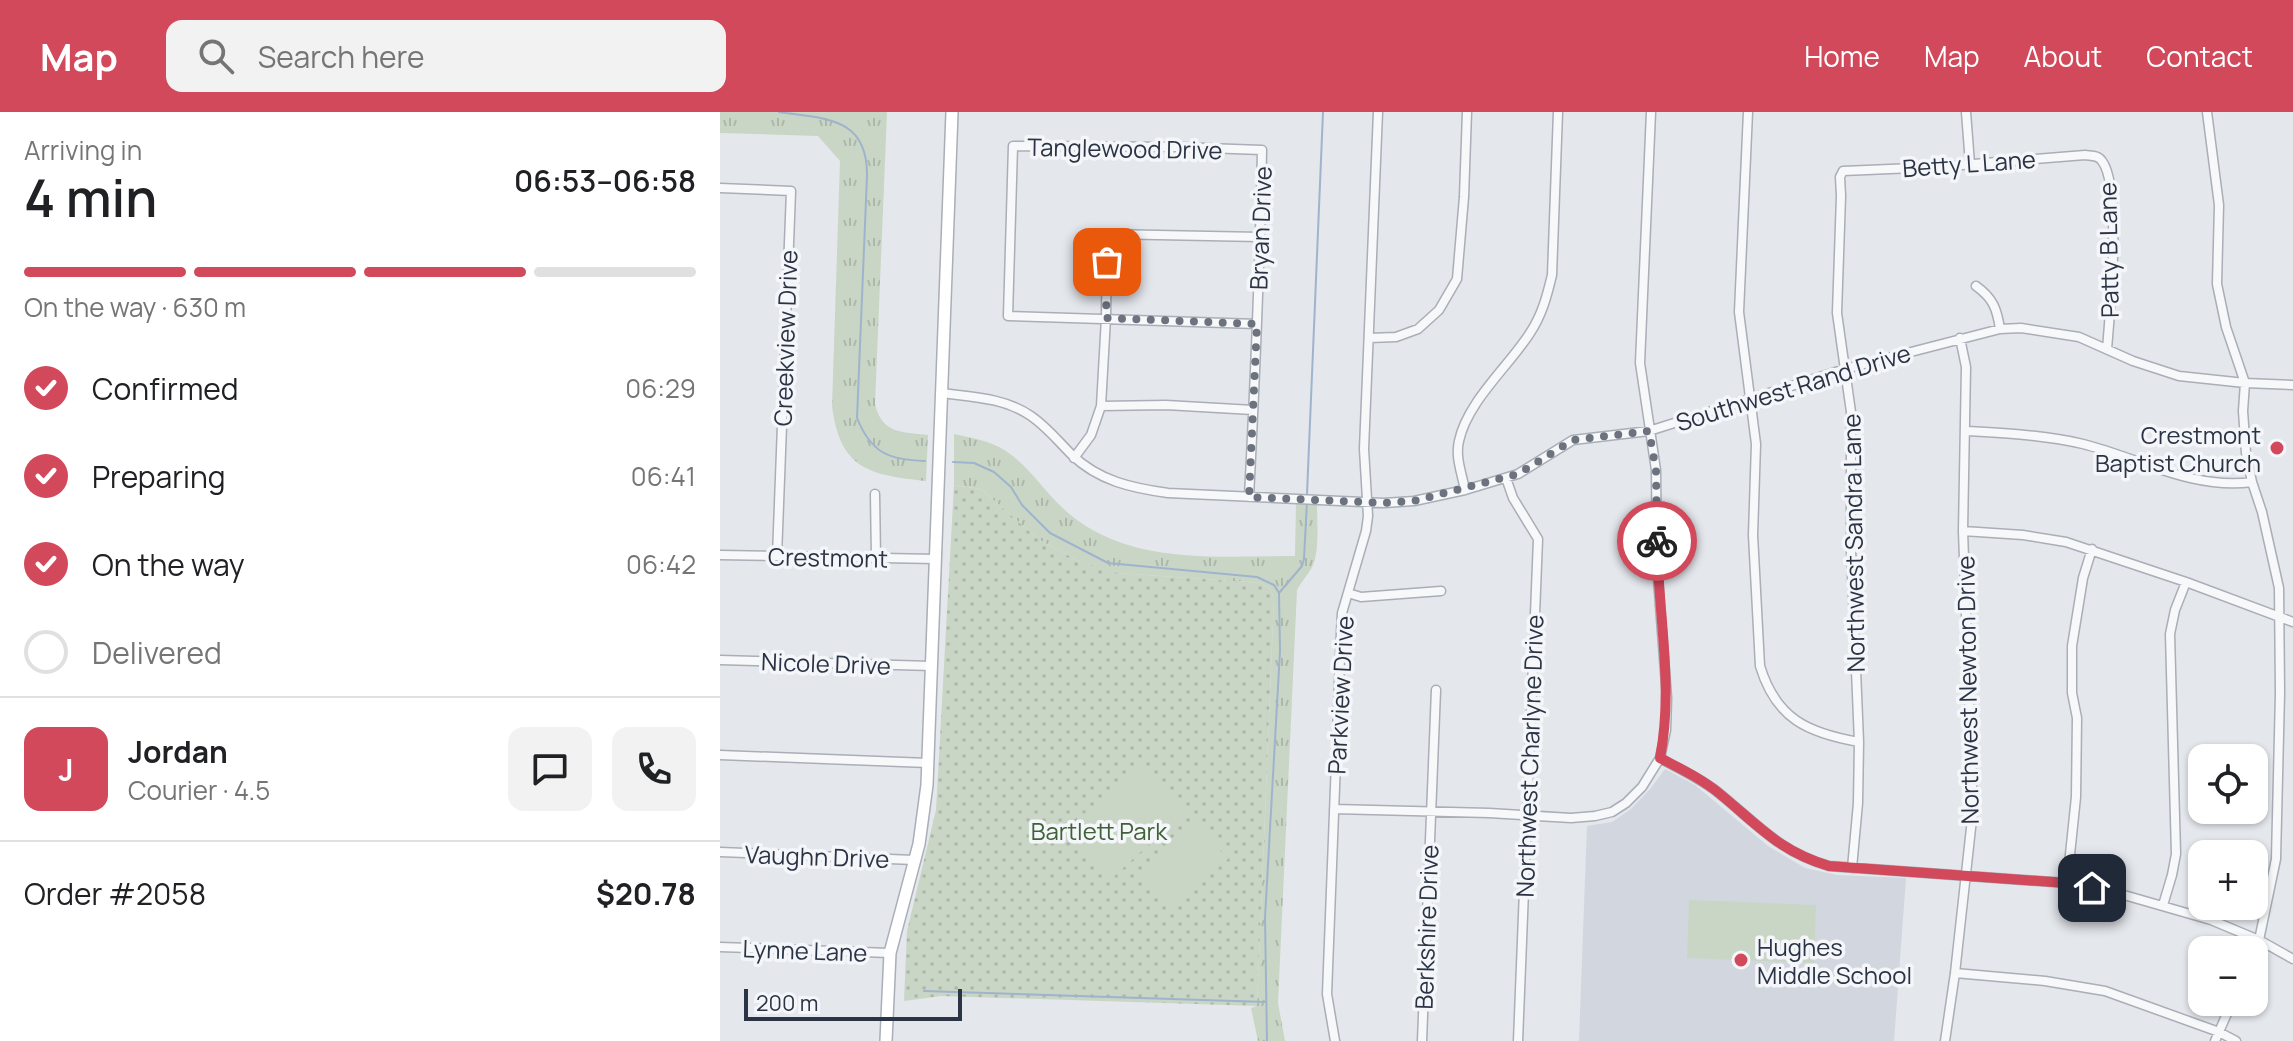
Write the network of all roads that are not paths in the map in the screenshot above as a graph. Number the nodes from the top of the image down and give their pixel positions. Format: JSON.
{"nodes":[{"id":1,"x":952,"y":112,"type":"edge"},
{"id":2,"x":1378,"y":112,"type":"edge"},
{"id":3,"x":1467,"y":112,"type":"edge"},
{"id":4,"x":1558,"y":112,"type":"edge"},
{"id":5,"x":1651,"y":112,"type":"edge"},
{"id":6,"x":1748,"y":112,"type":"edge"},
{"id":7,"x":1966,"y":112,"type":"edge"},
{"id":8,"x":2207,"y":112,"type":"edge"},
{"id":9,"x":1262,"y":150,"type":"joint"},
{"id":10,"x":2094,"y":156,"type":"joint"},
{"id":11,"x":1970,"y":164,"type":"junction"},
{"id":12,"x":1843,"y":171,"type":"joint"},
{"id":13,"x":720,"y":188,"type":"edge"},
{"id":14,"x":1260,"y":237,"type":"junction"},
{"id":15,"x":1976,"y":286,"type":"dead end"},
{"id":16,"x":1106,"y":318,"type":"junction"},
{"id":17,"x":1257,"y":324,"type":"junction"},
{"id":18,"x":2000,"y":329,"type":"junction"},
{"id":19,"x":1369,"y":338,"type":"junction"},
{"id":20,"x":1960,"y":338,"type":"junction"},
{"id":21,"x":2107,"y":349,"type":"junction"},
{"id":22,"x":1845,"y":369,"type":"junction"},
{"id":23,"x":2245,"y":383,"type":"junction"},
{"id":24,"x":2293,"y":385,"type":"edge"},
{"id":25,"x":942,"y":393,"type":"junction"},
{"id":26,"x":1751,"y":397,"type":"junction"},
{"id":27,"x":1101,"y":406,"type":"junction"},
{"id":28,"x":1253,"y":410,"type":"junction"},
{"id":29,"x":1649,"y":431,"type":"junction"},
{"id":30,"x":1965,"y":431,"type":"junction"},
{"id":31,"x":1074,"y":458,"type":"junction"},
{"id":32,"x":1506,"y":478,"type":"junction"},
{"id":33,"x":2252,"y":482,"type":"junction"},
{"id":34,"x":1465,"y":490,"type":"junction"},
{"id":35,"x":875,"y":494,"type":"dead end"},
{"id":36,"x":1249,"y":497,"type":"junction"},
{"id":37,"x":1367,"y":502,"type":"junction"},
{"id":38,"x":1963,"y":531,"type":"junction"},
{"id":39,"x":2092,"y":549,"type":"junction"},
{"id":40,"x":720,"y":555,"type":"edge"},
{"id":41,"x":777,"y":556,"type":"junction"},
{"id":42,"x":876,"y":558,"type":"junction"},
{"id":43,"x":936,"y":559,"type":"junction"},
{"id":44,"x":2186,"y":582,"type":"junction"},
{"id":45,"x":1441,"y":591,"type":"dead end"},
{"id":46,"x":1348,"y":593,"type":"junction"},
{"id":47,"x":2279,"y":618,"type":"junction"},
{"id":48,"x":2293,"y":622,"type":"edge"},
{"id":49,"x":720,"y":660,"type":"edge"},
{"id":50,"x":932,"y":666,"type":"junction"},
{"id":51,"x":1436,"y":690,"type":"dead end"},
{"id":52,"x":1859,"y":742,"type":"junction"},
{"id":53,"x":720,"y":755,"type":"edge"},
{"id":54,"x":1660,"y":758,"type":"junction"},
{"id":55,"x":928,"y":763,"type":"junction"},
{"id":56,"x":1334,"y":809,"type":"junction"},
{"id":57,"x":1430,"y":813,"type":"junction"},
{"id":58,"x":1527,"y":816,"type":"junction"},
{"id":59,"x":720,"y":852,"type":"edge"},
{"id":60,"x":914,"y":860,"type":"junction"},
{"id":61,"x":1852,"y":868,"type":"junction"},
{"id":62,"x":1967,"y":875,"type":"junction"},
{"id":63,"x":2067,"y":883,"type":"junction"},
{"id":64,"x":2163,"y":905,"type":"junction"},
{"id":65,"x":2249,"y":936,"type":"edge"},
{"id":66,"x":2260,"y":936,"type":"edge"},
{"id":67,"x":2268,"y":945,"type":"edge"},
{"id":68,"x":720,"y":947,"type":"edge"},
{"id":69,"x":890,"y":953,"type":"junction"},
{"id":70,"x":2293,"y":959,"type":"edge"},
{"id":71,"x":1955,"y":973,"type":"junction"},
{"id":72,"x":2226,"y":1016,"type":"edge"},
{"id":73,"x":2217,"y":1037,"type":"edge"},
{"id":74,"x":886,"y":1041,"type":"edge"},
{"id":75,"x":1335,"y":1041,"type":"edge"},
{"id":76,"x":1422,"y":1041,"type":"edge"},
{"id":77,"x":1518,"y":1041,"type":"edge"},
{"id":78,"x":1945,"y":1041,"type":"edge"},
{"id":79,"x":2236,"y":1041,"type":"edge"}],
"edges":[{"from":1,"to":25,"type":"street"},
{"from":2,"to":19,"type":"street","name":"Parkview Drive"},
{"from":3,"to":19,"type":"street"},
{"from":4,"to":34,"type":"street"},
{"from":5,"to":29,"type":"street"},
{"from":6,"to":26,"type":"street"},
{"from":7,"to":11,"type":"street"},
{"from":8,"to":23,"type":"street"},
{"from":9,"to":14,"type":"street","name":"Bryan Drive"},
{"from":9,"to":16,"type":"street","name":"Tanglewood Drive"},
{"from":10,"to":11,"type":"street","name":"Betty L Lane"},
{"from":10,"to":21,"type":"street","name":"Patty B Lane"},
{"from":11,"to":12,"type":"street","name":"Betty L Lane"},
{"from":12,"to":22,"type":"street","name":"Northwest Sandra Lane"},
{"from":13,"to":41,"type":"street","name":"Creekview Drive"},
{"from":14,"to":16,"type":"street"},
{"from":14,"to":17,"type":"street","name":"Bryan Drive"},
{"from":15,"to":18,"type":"street"},
{"from":16,"to":17,"type":"street"},
{"from":16,"to":27,"type":"street"},
{"from":17,"to":28,"type":"street","name":"Bryan Drive"},
{"from":18,"to":20,"type":"street","name":"Southwest Rand Drive"},
{"from":18,"to":21,"type":"street","name":"Southwest Rand Drive"},
{"from":19,"to":37,"type":"street","name":"Parkview Drive"},
{"from":20,"to":22,"type":"street","name":"Southwest Rand Drive"},
{"from":20,"to":30,"type":"street","name":"Northwest Newton Drive"},
{"from":21,"to":23,"type":"street","name":"Southwest Rand Drive"},
{"from":22,"to":26,"type":"street","name":"Southwest Rand Drive"},
{"from":22,"to":52,"type":"street","name":"Northwest Sandra Lane"},
{"from":23,"to":24,"type":"street","name":"Southwest Rand Drive"},
{"from":23,"to":33,"type":"street"},
{"from":25,"to":31,"type":"street","name":"Southwest Rand Drive"},
{"from":25,"to":43,"type":"street"},
{"from":26,"to":29,"type":"street","name":"Southwest Rand Drive"},
{"from":26,"to":52,"type":"street"},
{"from":27,"to":28,"type":"street"},
{"from":27,"to":31,"type":"street"},
{"from":28,"to":36,"type":"street","name":"Bryan Drive"},
{"from":29,"to":32,"type":"street","name":"Southwest Rand Drive"},
{"from":29,"to":54,"type":"street"},
{"from":30,"to":33,"type":"street"},
{"from":30,"to":38,"type":"street","name":"Northwest Newton Drive"},
{"from":31,"to":36,"type":"street","name":"Southwest Rand Drive"},
{"from":32,"to":34,"type":"street","name":"Southwest Rand Drive"},
{"from":32,"to":58,"type":"street","name":"Northwest Charlyne Drive"},
{"from":33,"to":47,"type":"street"},
{"from":34,"to":37,"type":"street","name":"Southwest Rand Drive"},
{"from":35,"to":42,"type":"street"},
{"from":36,"to":37,"type":"street","name":"Southwest Rand Drive"},
{"from":37,"to":46,"type":"street","name":"Parkview Drive"},
{"from":38,"to":39,"type":"street"},
{"from":38,"to":62,"type":"street","name":"Northwest Newton Drive"},
{"from":39,"to":44,"type":"street"},
{"from":39,"to":63,"type":"street"},
{"from":40,"to":41,"type":"street","name":"Crestmont"},
{"from":41,"to":42,"type":"street","name":"Crestmont"},
{"from":42,"to":43,"type":"street","name":"Crestmont"},
{"from":43,"to":50,"type":"street"},
{"from":44,"to":47,"type":"street"},
{"from":44,"to":64,"type":"street"},
{"from":45,"to":46,"type":"street"},
{"from":46,"to":56,"type":"street","name":"Parkview Drive"},
{"from":47,"to":48,"type":"street"},
{"from":47,"to":66,"type":"street"},
{"from":49,"to":50,"type":"street","name":"Nicole Drive"},
{"from":50,"to":55,"type":"street"},
{"from":51,"to":57,"type":"street","name":"Berkshire Drive"},
{"from":52,"to":61,"type":"street","name":"Northwest Sandra Lane"},
{"from":53,"to":55,"type":"street"},
{"from":54,"to":58,"type":"street"},
{"from":54,"to":61,"type":"street"},
{"from":55,"to":60,"type":"street"},
{"from":56,"to":57,"type":"street"},
{"from":56,"to":75,"type":"street","name":"Parkview Drive"},
{"from":57,"to":58,"type":"street"},
{"from":57,"to":76,"type":"street","name":"Berkshire Drive"},
{"from":58,"to":77,"type":"street","name":"Northwest Charlyne Drive"},
{"from":59,"to":60,"type":"street","name":"Vaughn Drive"},
{"from":60,"to":69,"type":"street"},
{"from":61,"to":62,"type":"street"},
{"from":62,"to":63,"type":"street"},
{"from":62,"to":71,"type":"street","name":"Northwest Newton Drive"},
{"from":63,"to":64,"type":"street"},
{"from":64,"to":65,"type":"street"},
{"from":67,"to":70,"type":"street"},
{"from":68,"to":69,"type":"street","name":"Lynne Lane"},
{"from":69,"to":74,"type":"street"},
{"from":71,"to":73,"type":"street"},
{"from":71,"to":78,"type":"street","name":"Northwest Newton Drive"},
{"from":72,"to":73,"type":"street"},
{"from":73,"to":79,"type":"street"}]}
